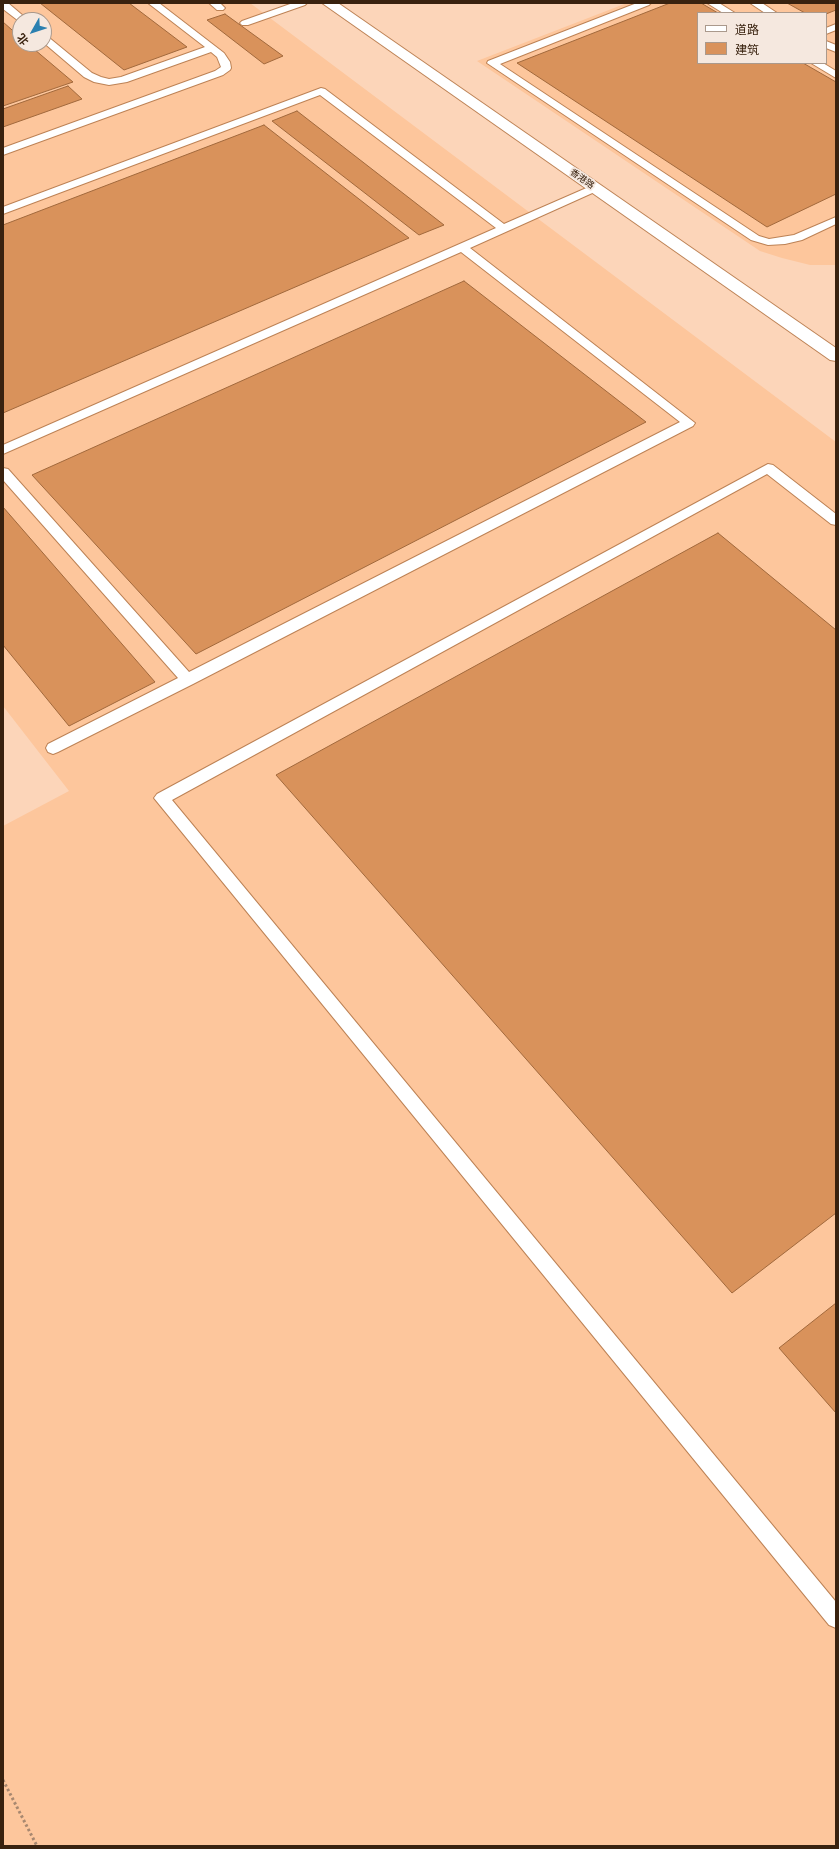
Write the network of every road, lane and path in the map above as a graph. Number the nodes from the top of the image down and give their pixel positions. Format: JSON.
{"nodes":[{"id":1,"x":153,"y":3,"type":"edge"},
{"id":2,"x":302,"y":3,"type":"edge"},
{"id":3,"x":329,"y":3,"type":"edge"},
{"id":4,"x":646,"y":3,"type":"edge"},
{"id":5,"x":712,"y":3,"type":"edge"},
{"id":6,"x":755,"y":3,"type":"edge"},
{"id":7,"x":3,"y":4,"type":"edge"},
{"id":8,"x":13,"y":12,"type":"edge"},
{"id":9,"x":728,"y":12,"type":"edge"},
{"id":10,"x":770,"y":12,"type":"edge"},
{"id":11,"x":245,"y":23,"type":"dead end"},
{"id":12,"x":827,"y":44,"type":"edge"},
{"id":13,"x":52,"y":45,"type":"edge"},
{"id":14,"x":212,"y":48,"type":"junction"},
{"id":15,"x":836,"y":49,"type":"edge"},
{"id":16,"x":818,"y":64,"type":"edge"},
{"id":17,"x":836,"y":75,"type":"edge"},
{"id":18,"x":3,"y":152,"type":"edge"},
{"id":19,"x":595,"y":188,"type":"junction"},
{"id":20,"x":3,"y":211,"type":"edge"},
{"id":21,"x":836,"y":220,"type":"edge"},
{"id":22,"x":504,"y":229,"type":"junction"},
{"id":23,"x":462,"y":247,"type":"junction"},
{"id":24,"x":836,"y":356,"type":"edge"},
{"id":25,"x":3,"y":450,"type":"edge"},
{"id":26,"x":3,"y":472,"type":"edge"},
{"id":27,"x":836,"y":521,"type":"edge"},
{"id":28,"x":188,"y":680,"type":"junction"},
{"id":29,"x":53,"y":748,"type":"dead end"},
{"id":30,"x":836,"y":1618,"type":"edge"},
{"id":31,"x":3,"y":1780,"type":"edge"},
{"id":32,"x":37,"y":1846,"type":"edge"}],
"edges":[{"from":1,"to":14,"type":"lane"},
{"from":2,"to":11,"type":"lane"},
{"from":3,"to":19,"type":"street","name":"香港路"},
{"from":4,"to":21,"type":"lane"},
{"from":5,"to":9,"type":"lane"},
{"from":6,"to":10,"type":"lane"},
{"from":7,"to":8,"type":"lane"},
{"from":12,"to":15,"type":"lane"},
{"from":13,"to":14,"type":"lane"},
{"from":14,"to":18,"type":"lane"},
{"from":16,"to":17,"type":"lane"},
{"from":19,"to":22,"type":"lane"},
{"from":19,"to":24,"type":"street","name":"香港路"},
{"from":20,"to":22,"type":"lane"},
{"from":22,"to":23,"type":"lane"},
{"from":23,"to":25,"type":"lane"},
{"from":23,"to":28,"type":"lane"},
{"from":26,"to":28,"type":"lane"},
{"from":27,"to":30,"type":"lane"},
{"from":28,"to":29,"type":"lane"},
{"from":31,"to":32,"type":"path"}]}
